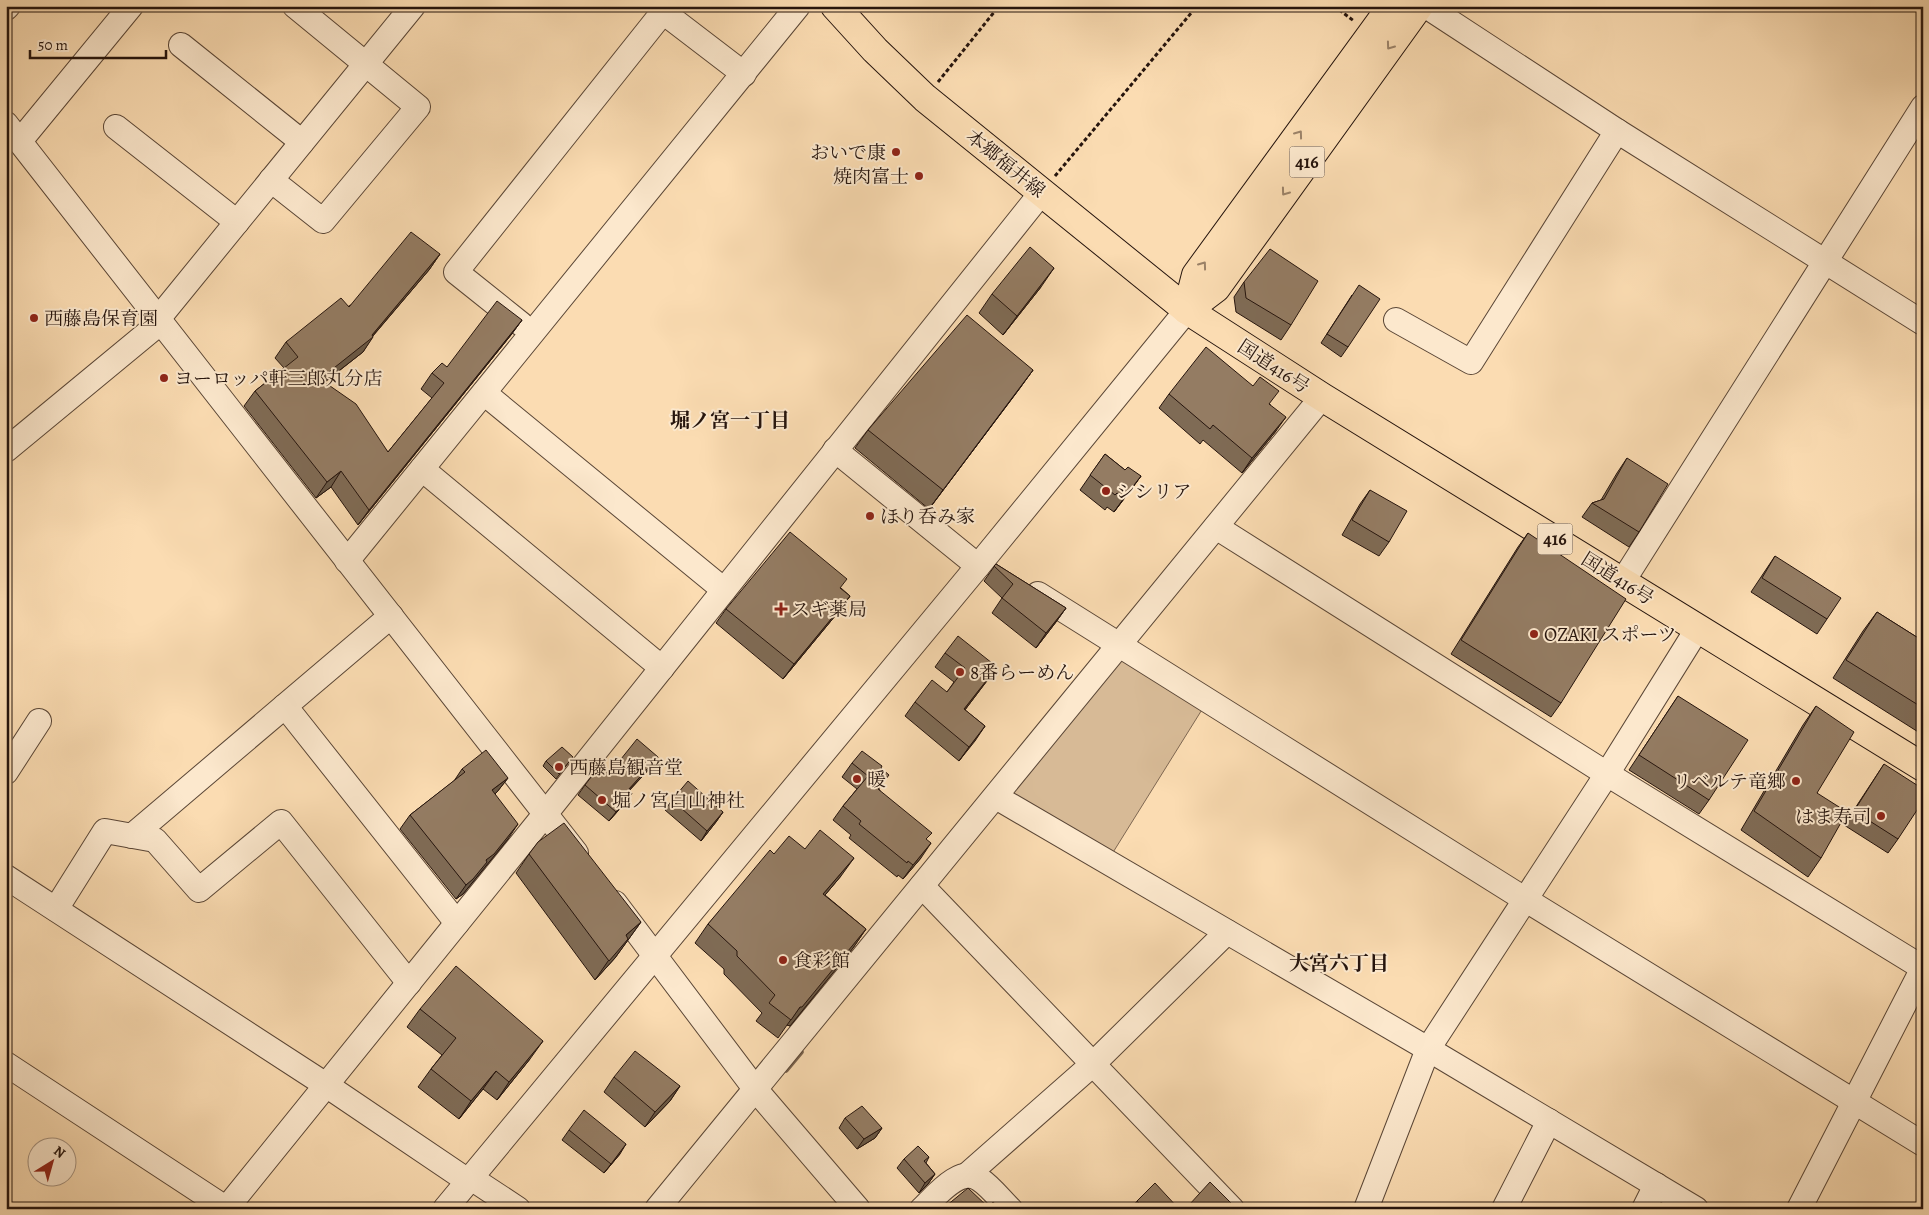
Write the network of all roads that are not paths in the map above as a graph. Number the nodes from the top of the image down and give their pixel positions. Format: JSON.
{"nodes":[{"id":1,"x":131,"y":6,"type":"edge"},
{"id":2,"x":294,"y":6,"type":"edge"},
{"id":3,"x":413,"y":6,"type":"edge"},
{"id":4,"x":798,"y":6,"type":"edge"},
{"id":5,"x":835,"y":6,"type":"edge"},
{"id":6,"x":1392,"y":6,"type":"edge"},
{"id":7,"x":1419,"y":6,"type":"edge"},
{"id":8,"x":1426,"y":6,"type":"edge"},
{"id":9,"x":662,"y":9,"type":"edge"},
{"id":10,"x":181,"y":46,"type":"dead end"},
{"id":11,"x":366,"y":64,"type":"junction"},
{"id":12,"x":744,"y":74,"type":"junction"},
{"id":13,"x":1923,"y":107,"type":"edge"},
{"id":14,"x":116,"y":127,"type":"dead end"},
{"id":15,"x":1617,"y":131,"type":"junction"},
{"id":16,"x":13,"y":133,"type":"edge"},
{"id":17,"x":302,"y":142,"type":"junction"},
{"id":18,"x":271,"y":180,"type":"junction"},
{"id":19,"x":1042,"y":192,"type":"junction"},
{"id":20,"x":237,"y":222,"type":"junction"},
{"id":21,"x":1826,"y":262,"type":"junction"},
{"id":22,"x":1187,"y":310,"type":"junction"},
{"id":23,"x":159,"y":320,"type":"junction"},
{"id":24,"x":1396,"y":320,"type":"dead end"},
{"id":25,"x":1923,"y":323,"type":"edge"},
{"id":26,"x":533,"y":333,"type":"junction"},
{"id":27,"x":484,"y":393,"type":"junction"},
{"id":28,"x":1322,"y":397,"type":"junction"},
{"id":29,"x":6,"y":450,"type":"edge"},
{"id":30,"x":835,"y":450,"type":"junction"},
{"id":31,"x":422,"y":469,"type":"junction"},
{"id":32,"x":1216,"y":527,"type":"junction"},
{"id":33,"x":347,"y":561,"type":"junction"},
{"id":34,"x":987,"y":565,"type":"junction"},
{"id":35,"x":1623,"y":581,"type":"junction"},
{"id":36,"x":1023,"y":585,"type":"edge"},
{"id":37,"x":724,"y":590,"type":"junction"},
{"id":38,"x":391,"y":616,"type":"junction"},
{"id":39,"x":1698,"y":628,"type":"junction"},
{"id":40,"x":1120,"y":645,"type":"junction"},
{"id":41,"x":662,"y":668,"type":"junction"},
{"id":42,"x":285,"y":706,"type":"junction"},
{"id":43,"x":39,"y":721,"type":"dead end"},
{"id":44,"x":1923,"y":767,"type":"edge"},
{"id":45,"x":6,"y":772,"type":"edge"},
{"id":46,"x":1607,"y":774,"type":"junction"},
{"id":47,"x":996,"y":797,"type":"junction"},
{"id":48,"x":546,"y":813,"type":"junction"},
{"id":49,"x":132,"y":836,"type":"junction"},
{"id":50,"x":6,"y":877,"type":"edge"},
{"id":51,"x":922,"y":886,"type":"junction"},
{"id":52,"x":1526,"y":900,"type":"junction"},
{"id":53,"x":56,"y":909,"type":"junction"},
{"id":54,"x":457,"y":923,"type":"junction"},
{"id":55,"x":1227,"y":932,"type":"junction"},
{"id":56,"x":656,"y":955,"type":"junction"},
{"id":57,"x":408,"y":983,"type":"junction"},
{"id":58,"x":1428,"y":1049,"type":"junction"},
{"id":59,"x":6,"y":1064,"type":"edge"},
{"id":60,"x":1093,"y":1064,"type":"junction"},
{"id":61,"x":326,"y":1085,"type":"junction"},
{"id":62,"x":756,"y":1090,"type":"junction"},
{"id":63,"x":1854,"y":1102,"type":"junction"},
{"id":64,"x":1549,"y":1121,"type":"junction"},
{"id":65,"x":1923,"y":1144,"type":"edge"},
{"id":66,"x":966,"y":1175,"type":"junction"},
{"id":67,"x":469,"y":1180,"type":"junction"},
{"id":68,"x":1656,"y":1185,"type":"junction"},
{"id":69,"x":226,"y":1209,"type":"edge"},
{"id":70,"x":446,"y":1209,"type":"edge"},
{"id":71,"x":518,"y":1209,"type":"edge"},
{"id":72,"x":657,"y":1209,"type":"edge"},
{"id":73,"x":858,"y":1209,"type":"edge"},
{"id":74,"x":922,"y":1209,"type":"edge"},
{"id":75,"x":1010,"y":1209,"type":"edge"},
{"id":76,"x":1232,"y":1209,"type":"edge"},
{"id":77,"x":1366,"y":1209,"type":"edge"},
{"id":78,"x":1504,"y":1209,"type":"edge"},
{"id":79,"x":1644,"y":1209,"type":"edge"},
{"id":80,"x":1696,"y":1209,"type":"edge"},
{"id":81,"x":1799,"y":1209,"type":"edge"}],
"edges":[{"from":1,"to":16,"type":"street"},
{"from":2,"to":11,"type":"street"},
{"from":3,"to":11,"type":"street"},
{"from":4,"to":12,"type":"street"},
{"from":5,"to":19,"type":"main road","name":"本郷福井線"},
{"from":22,"to":6,"type":"main road","number":"416","one_way":true},
{"from":7,"to":22,"type":"main road","number":"416","one_way":true},
{"from":8,"to":15,"type":"street"},
{"from":9,"to":12,"type":"street"},
{"from":9,"to":26,"type":"street"},
{"from":10,"to":17,"type":"street"},
{"from":11,"to":17,"type":"street"},
{"from":11,"to":18,"type":"street"},
{"from":12,"to":26,"type":"street"},
{"from":13,"to":21,"type":"street"},
{"from":14,"to":20,"type":"street"},
{"from":15,"to":21,"type":"street"},
{"from":15,"to":24,"type":"street"},
{"from":16,"to":23,"type":"street"},
{"from":17,"to":18,"type":"street"},
{"from":18,"to":20,"type":"street"},
{"from":19,"to":22,"type":"main road","name":"本郷福井線"},
{"from":19,"to":30,"type":"street"},
{"from":20,"to":23,"type":"street"},
{"from":21,"to":25,"type":"street"},
{"from":21,"to":35,"type":"street"},
{"from":22,"to":28,"type":"main road","name":"国道416号","number":"416"},
{"from":22,"to":34,"type":"street"},
{"from":23,"to":29,"type":"street"},
{"from":23,"to":33,"type":"street"},
{"from":26,"to":27,"type":"street"},
{"from":27,"to":31,"type":"street"},
{"from":27,"to":37,"type":"street"},
{"from":28,"to":32,"type":"street"},
{"from":28,"to":35,"type":"main road","name":"国道416号","number":"416"},
{"from":30,"to":34,"type":"street"},
{"from":30,"to":37,"type":"street"},
{"from":31,"to":33,"type":"street"},
{"from":31,"to":41,"type":"street"},
{"from":32,"to":40,"type":"street"},
{"from":32,"to":46,"type":"street"},
{"from":33,"to":38,"type":"street"},
{"from":34,"to":56,"type":"street"},
{"from":35,"to":39,"type":"main road","name":"国道416号","number":"416"},
{"from":36,"to":40,"type":"street"},
{"from":37,"to":41,"type":"street"},
{"from":38,"to":42,"type":"street"},
{"from":38,"to":48,"type":"street"},
{"from":39,"to":44,"type":"main road","name":"国道416号","number":"416"},
{"from":39,"to":46,"type":"street"},
{"from":40,"to":47,"type":"street"},
{"from":40,"to":52,"type":"street"},
{"from":41,"to":48,"type":"street"},
{"from":42,"to":49,"type":"street"},
{"from":42,"to":54,"type":"street"},
{"from":43,"to":45,"type":"street"},
{"from":46,"to":52,"type":"street"},
{"from":46,"to":63,"type":"street"},
{"from":47,"to":51,"type":"street"},
{"from":47,"to":55,"type":"street"},
{"from":48,"to":54,"type":"street"},
{"from":48,"to":56,"type":"street"},
{"from":49,"to":53,"type":"street"},
{"from":49,"to":57,"type":"street"},
{"from":50,"to":53,"type":"street"},
{"from":51,"to":60,"type":"street"},
{"from":51,"to":62,"type":"street"},
{"from":52,"to":58,"type":"street"},
{"from":52,"to":63,"type":"street"},
{"from":53,"to":61,"type":"street"},
{"from":54,"to":57,"type":"street"},
{"from":55,"to":58,"type":"street"},
{"from":55,"to":60,"type":"street"},
{"from":56,"to":62,"type":"street"},
{"from":56,"to":67,"type":"street"},
{"from":57,"to":61,"type":"street"},
{"from":58,"to":64,"type":"street"},
{"from":58,"to":77,"type":"street"},
{"from":59,"to":69,"type":"street"},
{"from":60,"to":66,"type":"street"},
{"from":60,"to":76,"type":"street"},
{"from":61,"to":67,"type":"street"},
{"from":61,"to":69,"type":"street"},
{"from":62,"to":72,"type":"street"},
{"from":62,"to":73,"type":"street"},
{"from":63,"to":65,"type":"street"},
{"from":63,"to":81,"type":"street"},
{"from":64,"to":68,"type":"street"},
{"from":64,"to":78,"type":"street"},
{"from":66,"to":74,"type":"street"},
{"from":66,"to":75,"type":"street"},
{"from":67,"to":70,"type":"street"},
{"from":67,"to":71,"type":"street"},
{"from":68,"to":79,"type":"street"},
{"from":68,"to":80,"type":"street"}]}
